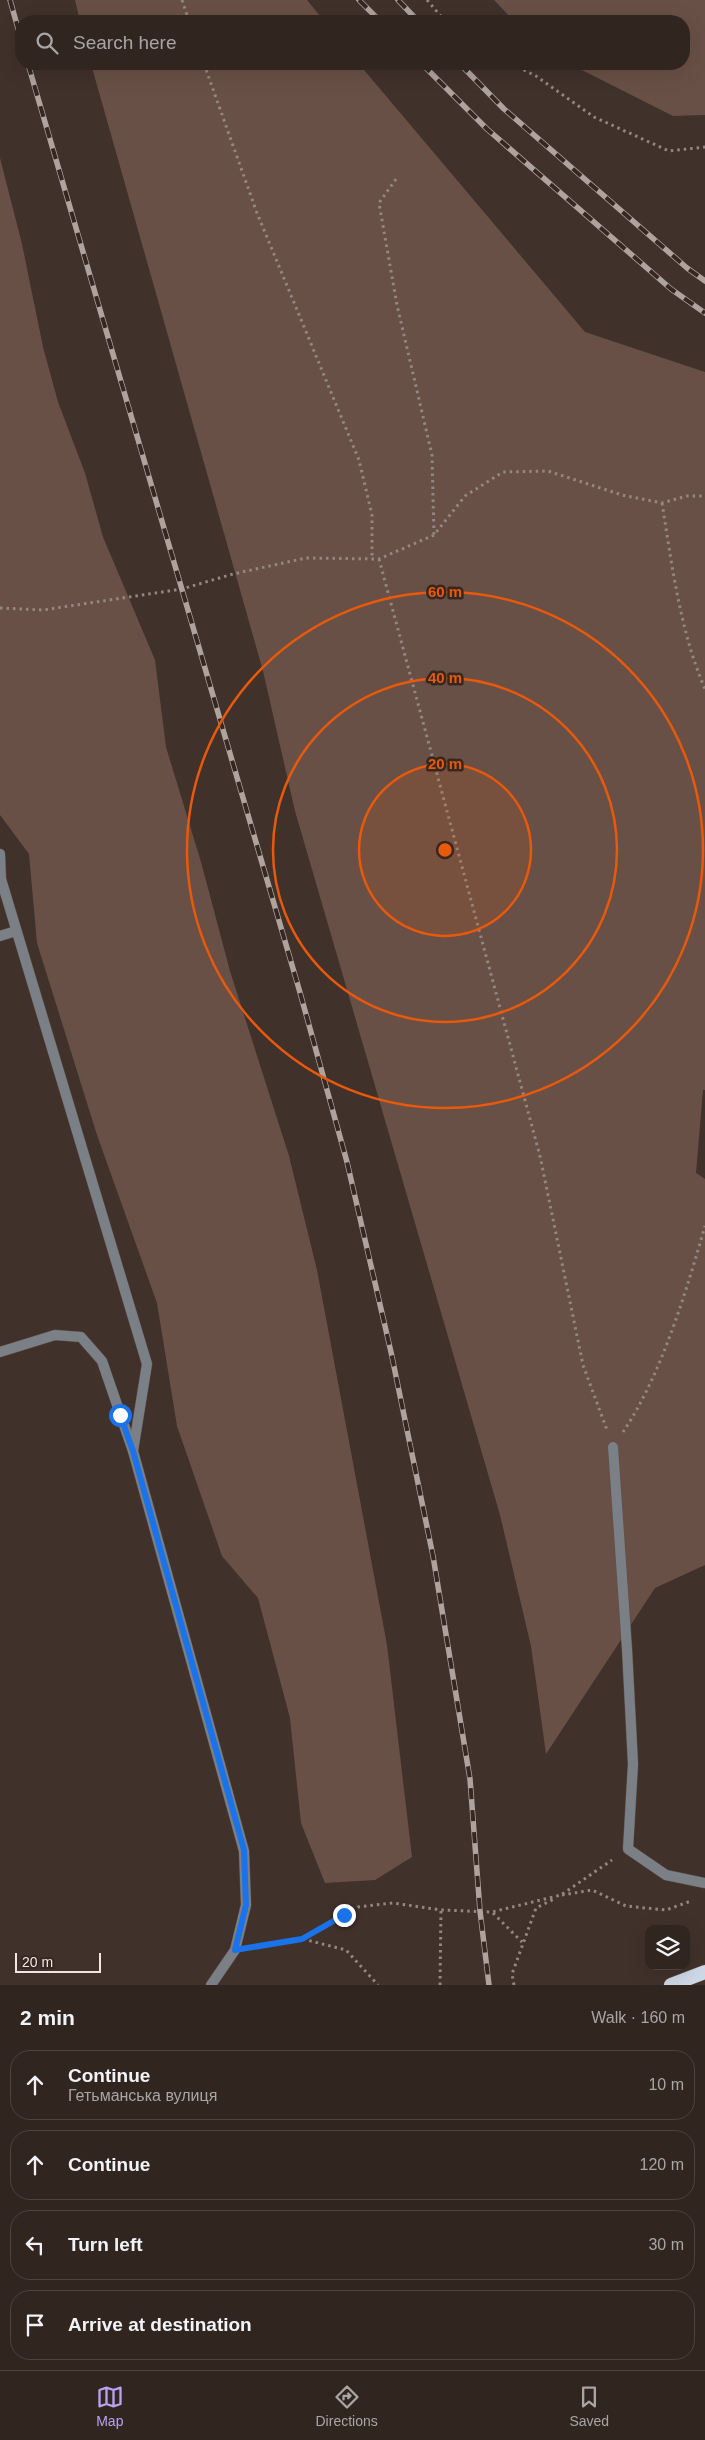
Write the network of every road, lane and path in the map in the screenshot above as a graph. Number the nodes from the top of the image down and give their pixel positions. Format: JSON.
{"nodes":[{"id":1,"x":182,"y":0,"type":"edge"},
{"id":2,"x":427,"y":0,"type":"edge"},
{"id":3,"x":187,"y":15,"type":"edge"},
{"id":4,"x":440,"y":15,"type":"edge"},
{"id":5,"x":206,"y":70,"type":"edge"},
{"id":6,"x":524,"y":70,"type":"edge"},
{"id":7,"x":705,"y":147,"type":"edge"},
{"id":8,"x":396,"y":179,"type":"dead end"},
{"id":9,"x":705,"y":496,"type":"edge"},
{"id":10,"x":662,"y":503,"type":"junction"},
{"id":11,"x":434,"y":535,"type":"junction"},
{"id":12,"x":372,"y":559,"type":"junction"},
{"id":13,"x":379,"y":559,"type":"junction"},
{"id":14,"x":0,"y":608,"type":"edge"},
{"id":15,"x":705,"y":689,"type":"edge"},
{"id":16,"x":0,"y":854,"type":"edge"},
{"id":17,"x":16,"y":931,"type":"junction"},
{"id":18,"x":0,"y":936,"type":"edge"},
{"id":19,"x":705,"y":1226,"type":"edge"},
{"id":20,"x":0,"y":1352,"type":"edge"},
{"id":21,"x":613,"y":1446,"type":"junction"},
{"id":22,"x":133,"y":1451,"type":"junction"},
{"id":23,"x":628,"y":1849,"type":"junction"},
{"id":24,"x":705,"y":1883,"type":"edge"},
{"id":25,"x":561,"y":1896,"type":"junction"},
{"id":26,"x":700,"y":1897,"type":"dead end"},
{"id":27,"x":441,"y":1910,"type":"junction"},
{"id":28,"x":492,"y":1912,"type":"junction"},
{"id":29,"x":302,"y":1939,"type":"junction"},
{"id":30,"x":522,"y":1942,"type":"junction"},
{"id":31,"x":235,"y":1950,"type":"junction"},
{"id":32,"x":705,"y":1972,"type":"edge"},
{"id":33,"x":211,"y":1985,"type":"edge"},
{"id":34,"x":378,"y":1985,"type":"edge"},
{"id":35,"x":440,"y":1985,"type":"edge"},
{"id":36,"x":514,"y":1985,"type":"edge"},
{"id":37,"x":671,"y":1985,"type":"edge"}],
"edges":[{"from":1,"to":3,"type":"path"},
{"from":2,"to":4,"type":"path"},
{"from":5,"to":12,"type":"path"},
{"from":6,"to":7,"type":"path"},
{"from":8,"to":11,"type":"path"},
{"from":9,"to":10,"type":"path"},
{"from":10,"to":11,"type":"path"},
{"from":10,"to":15,"type":"path"},
{"from":11,"to":13,"type":"path"},
{"from":12,"to":13,"type":"path"},
{"from":12,"to":14,"type":"path"},
{"from":13,"to":21,"type":"path"},
{"from":16,"to":17,"type":"street"},
{"from":17,"to":18,"type":"street"},
{"from":17,"to":22,"type":"street"},
{"from":19,"to":21,"type":"path"},
{"from":20,"to":22,"type":"street"},
{"from":21,"to":23,"type":"street"},
{"from":22,"to":31,"type":"street"},
{"from":23,"to":24,"type":"street"},
{"from":23,"to":25,"type":"path"},
{"from":25,"to":26,"type":"path"},
{"from":25,"to":28,"type":"path"},
{"from":25,"to":30,"type":"path"},
{"from":27,"to":28,"type":"path"},
{"from":27,"to":29,"type":"path"},
{"from":27,"to":35,"type":"path"},
{"from":28,"to":30,"type":"path"},
{"from":29,"to":31,"type":"path"},
{"from":29,"to":34,"type":"path"},
{"from":30,"to":36,"type":"path"},
{"from":31,"to":33,"type":"street"},
{"from":32,"to":37,"type":"highway"}]}
